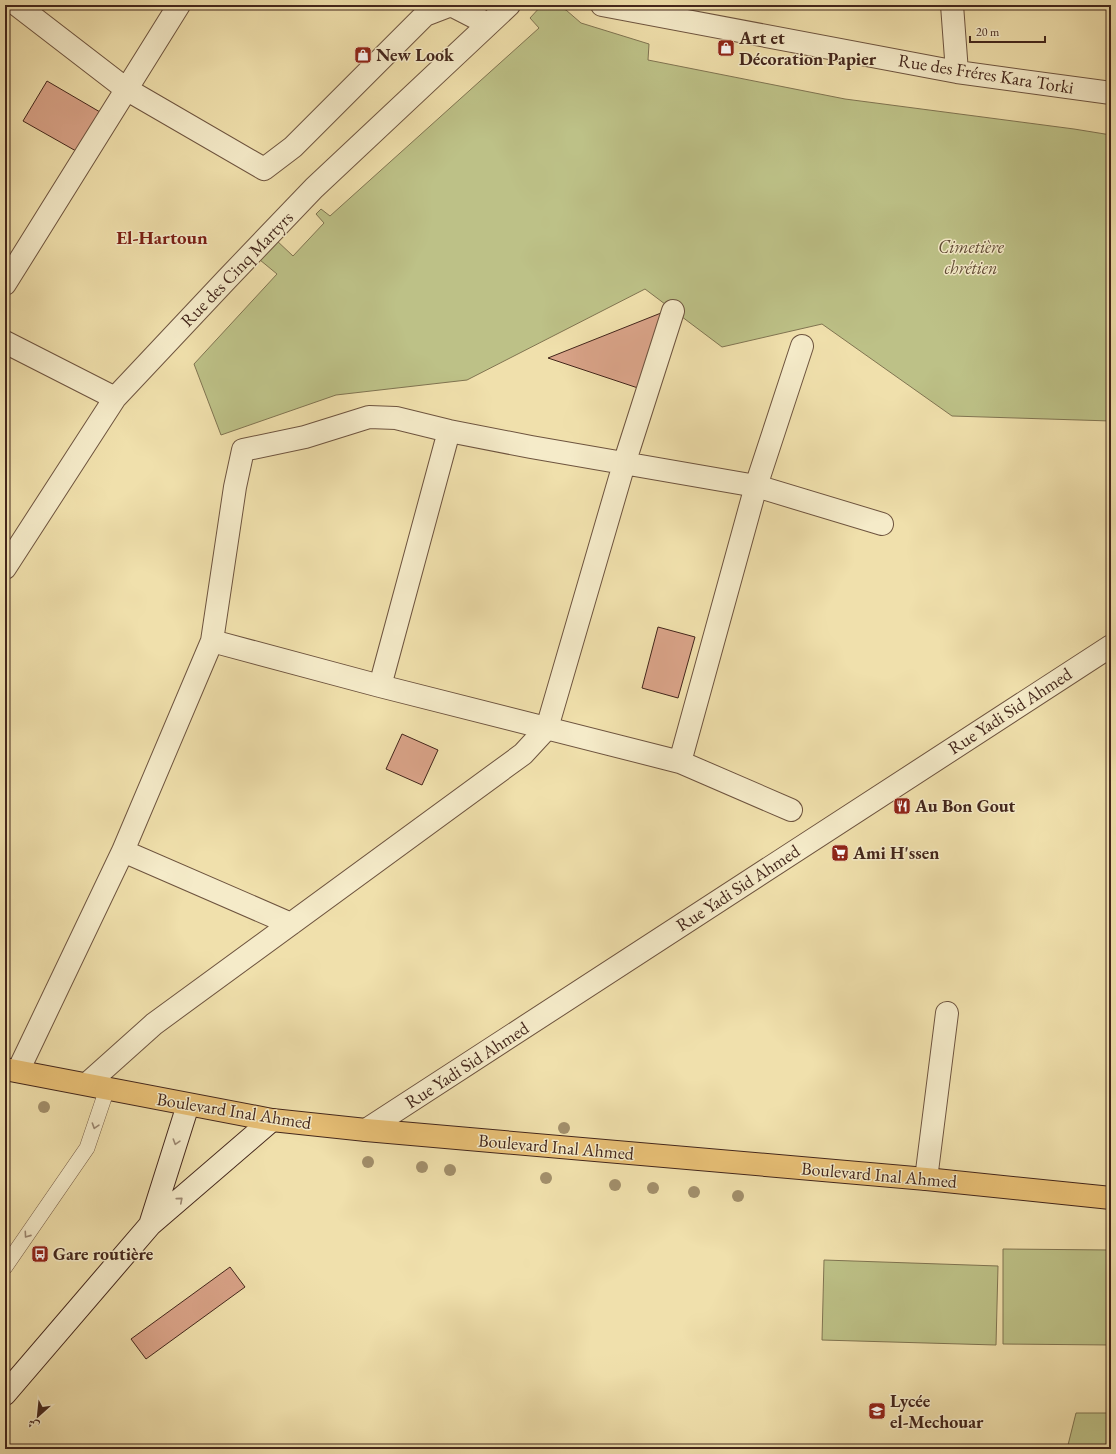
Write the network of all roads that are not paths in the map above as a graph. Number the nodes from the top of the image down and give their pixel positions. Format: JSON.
{"nodes":[{"id":1,"x":17,"y":5,"type":"edge"},
{"id":2,"x":179,"y":5,"type":"edge"},
{"id":3,"x":509,"y":5,"type":"edge"},
{"id":4,"x":602,"y":5,"type":"edge"},
{"id":5,"x":952,"y":5,"type":"edge"},
{"id":6,"x":488,"y":24,"type":"junction"},
{"id":7,"x":957,"y":72,"type":"junction"},
{"id":8,"x":126,"y":90,"type":"junction"},
{"id":9,"x":1111,"y":93,"type":"edge"},
{"id":10,"x":5,"y":284,"type":"edge"},
{"id":11,"x":673,"y":311,"type":"dead end"},
{"id":12,"x":5,"y":342,"type":"edge"},
{"id":13,"x":802,"y":346,"type":"dead end"},
{"id":14,"x":115,"y":398,"type":"junction"},
{"id":15,"x":449,"y":431,"type":"junction"},
{"id":16,"x":624,"y":464,"type":"junction"},
{"id":17,"x":756,"y":486,"type":"junction"},
{"id":18,"x":882,"y":524,"type":"dead end"},
{"id":19,"x":5,"y":568,"type":"edge"},
{"id":20,"x":212,"y":641,"type":"junction"},
{"id":21,"x":1111,"y":646,"type":"edge"},
{"id":22,"x":380,"y":686,"type":"junction"},
{"id":23,"x":547,"y":728,"type":"junction"},
{"id":24,"x":680,"y":762,"type":"junction"},
{"id":25,"x":791,"y":810,"type":"dead end"},
{"id":26,"x":123,"y":851,"type":"junction"},
{"id":27,"x":291,"y":924,"type":"junction"},
{"id":28,"x":947,"y":1013,"type":"dead end"},
{"id":29,"x":11,"y":1070,"type":"edge"},
{"id":30,"x":97,"y":1086,"type":"junction"},
{"id":31,"x":188,"y":1105,"type":"junction"},
{"id":32,"x":272,"y":1120,"type":"junction"},
{"id":33,"x":366,"y":1130,"type":"junction"},
{"id":34,"x":926,"y":1179,"type":"junction"},
{"id":35,"x":1111,"y":1198,"type":"edge"},
{"id":36,"x":150,"y":1225,"type":"junction"},
{"id":37,"x":5,"y":1266,"type":"edge"},
{"id":38,"x":5,"y":1394,"type":"edge"}],
"edges":[{"from":1,"to":8,"type":"street"},
{"from":2,"to":8,"type":"street"},
{"from":3,"to":6,"type":"street","name":"Rue des Cinq Martyrs"},
{"from":4,"to":7,"type":"street","name":"Rue des Fréres Kara Torki"},
{"from":5,"to":7,"type":"street"},
{"from":6,"to":8,"type":"street"},
{"from":6,"to":14,"type":"street","name":"Rue des Cinq Martyrs"},
{"from":7,"to":9,"type":"street","name":"Rue des Fréres Kara Torki"},
{"from":8,"to":10,"type":"street"},
{"from":11,"to":16,"type":"street"},
{"from":12,"to":14,"type":"street"},
{"from":13,"to":17,"type":"street"},
{"from":14,"to":19,"type":"street","name":"Rue des Cinq Martyrs"},
{"from":15,"to":16,"type":"street"},
{"from":15,"to":20,"type":"street"},
{"from":15,"to":22,"type":"street"},
{"from":16,"to":17,"type":"street"},
{"from":16,"to":23,"type":"street"},
{"from":17,"to":18,"type":"street"},
{"from":17,"to":24,"type":"street"},
{"from":20,"to":22,"type":"street"},
{"from":20,"to":26,"type":"street"},
{"from":21,"to":33,"type":"street","name":"Rue Yadi Sid Ahmed"},
{"from":22,"to":23,"type":"street"},
{"from":23,"to":24,"type":"street"},
{"from":23,"to":27,"type":"street"},
{"from":24,"to":25,"type":"street"},
{"from":26,"to":27,"type":"street"},
{"from":26,"to":29,"type":"street"},
{"from":27,"to":30,"type":"street"},
{"from":28,"to":34,"type":"street"},
{"from":29,"to":30,"type":"main road","name":"Boulevard Inal Ahmed"},
{"from":30,"to":31,"type":"main road","name":"Boulevard Inal Ahmed"},
{"from":30,"to":37,"type":"lane","one_way":true},
{"from":31,"to":32,"type":"main road","name":"Boulevard Inal Ahmed"},
{"from":31,"to":36,"type":"street","one_way":true},
{"from":32,"to":33,"type":"main road","name":"Boulevard Inal Ahmed"},
{"from":36,"to":32,"type":"street","one_way":true},
{"from":33,"to":34,"type":"main road","name":"Boulevard Inal Ahmed"},
{"from":34,"to":35,"type":"main road","name":"Boulevard Inal Ahmed"},
{"from":36,"to":38,"type":"street"}]}
